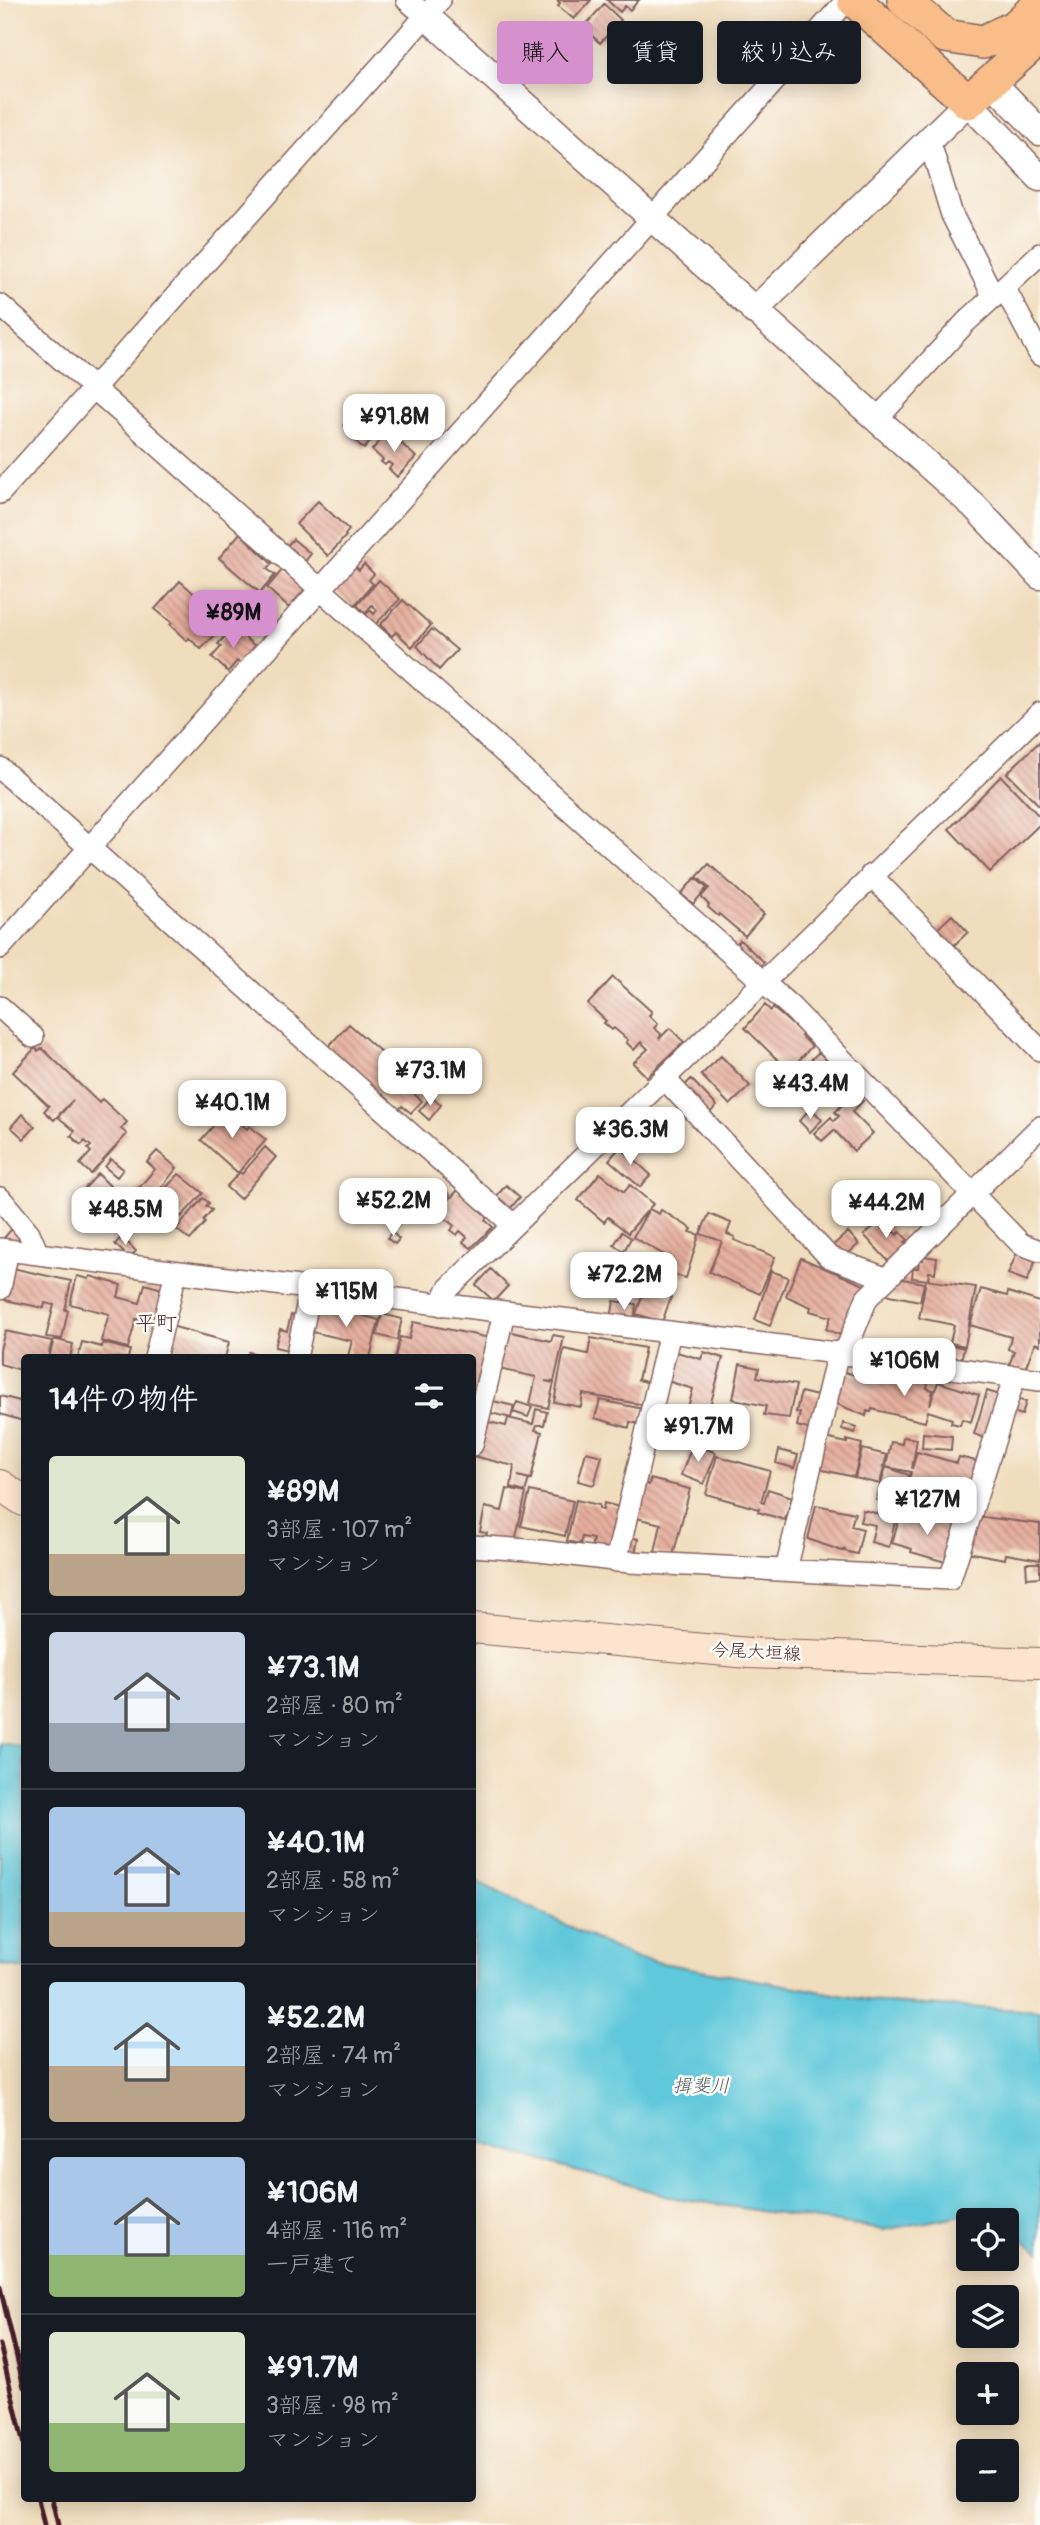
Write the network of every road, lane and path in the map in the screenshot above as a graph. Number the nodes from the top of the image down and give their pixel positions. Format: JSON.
{"nodes":[{"id":1,"x":847,"y":0,"type":"edge"},
{"id":2,"x":854,"y":0,"type":"edge"},
{"id":3,"x":904,"y":0,"type":"edge"},
{"id":4,"x":1040,"y":4,"type":"edge"},
{"id":5,"x":424,"y":5,"type":"edge"},
{"id":6,"x":1027,"y":32,"type":"edge"},
{"id":7,"x":945,"y":36,"type":"junction"},
{"id":8,"x":979,"y":92,"type":"junction"},
{"id":9,"x":1040,"y":132,"type":"edge"},
{"id":10,"x":929,"y":140,"type":"junction"},
{"id":11,"x":1040,"y":178,"type":"edge"},
{"id":12,"x":650,"y":218,"type":"junction"},
{"id":13,"x":1040,"y":254,"type":"edge"},
{"id":14,"x":999,"y":292,"type":"junction"},
{"id":15,"x":0,"y":305,"type":"edge"},
{"id":16,"x":754,"y":311,"type":"junction"},
{"id":17,"x":1040,"y":355,"type":"edge"},
{"id":18,"x":93,"y":388,"type":"junction"},
{"id":19,"x":877,"y":419,"type":"junction"},
{"id":20,"x":0,"y":493,"type":"edge"},
{"id":21,"x":1040,"y":576,"type":"edge"},
{"id":22,"x":318,"y":589,"type":"junction"},
{"id":23,"x":1040,"y":713,"type":"edge"},
{"id":24,"x":0,"y":768,"type":"edge"},
{"id":25,"x":89,"y":847,"type":"junction"},
{"id":26,"x":872,"y":875,"type":"junction"},
{"id":27,"x":0,"y":948,"type":"edge"},
{"id":28,"x":762,"y":982,"type":"junction"},
{"id":29,"x":0,"y":1007,"type":"edge"},
{"id":30,"x":33,"y":1037,"type":"dead end"},
{"id":31,"x":1040,"y":1050,"type":"edge"},
{"id":32,"x":664,"y":1077,"type":"junction"},
{"id":33,"x":1040,"y":1127,"type":"edge"},
{"id":34,"x":973,"y":1193,"type":"junction"},
{"id":35,"x":0,"y":1198,"type":"edge"},
{"id":36,"x":513,"y":1225,"type":"junction"},
{"id":37,"x":4,"y":1249,"type":"edge"},
{"id":38,"x":1040,"y":1251,"type":"edge"},
{"id":39,"x":38,"y":1254,"type":"junction"},
{"id":40,"x":176,"y":1272,"type":"junction"},
{"id":41,"x":885,"y":1278,"type":"junction"},
{"id":42,"x":312,"y":1288,"type":"junction"},
{"id":43,"x":0,"y":1289,"type":"edge"},
{"id":44,"x":442,"y":1305,"type":"junction"},
{"id":45,"x":504,"y":1312,"type":"junction"},
{"id":46,"x":670,"y":1332,"type":"junction"},
{"id":47,"x":842,"y":1353,"type":"junction"},
{"id":48,"x":156,"y":1354,"type":"edge"},
{"id":49,"x":297,"y":1354,"type":"edge"},
{"id":50,"x":1015,"y":1376,"type":"junction"},
{"id":51,"x":1040,"y":1380,"type":"edge"},
{"id":52,"x":476,"y":1428,"type":"edge"},
{"id":53,"x":0,"y":1485,"type":"edge"},
{"id":54,"x":21,"y":1499,"type":"edge"},
{"id":55,"x":476,"y":1546,"type":"edge"},
{"id":56,"x":616,"y":1561,"type":"junction"},
{"id":57,"x":786,"y":1570,"type":"junction"},
{"id":58,"x":476,"y":1628,"type":"edge"},
{"id":59,"x":1040,"y":1662,"type":"edge"}],
"edges":[{"from":1,"to":12,"type":"street"},
{"from":2,"to":8,"type":"main road"},
{"from":3,"to":7,"type":"main road"},
{"from":4,"to":6,"type":"main road"},
{"from":5,"to":12,"type":"street"},
{"from":5,"to":18,"type":"street"},
{"from":6,"to":7,"type":"main road"},
{"from":6,"to":8,"type":"main road"},
{"from":7,"to":8,"type":"main road"},
{"from":8,"to":9,"type":"street"},
{"from":8,"to":10,"type":"street"},
{"from":8,"to":11,"type":"street"},
{"from":10,"to":14,"type":"street"},
{"from":10,"to":16,"type":"street"},
{"from":12,"to":16,"type":"street"},
{"from":12,"to":22,"type":"street"},
{"from":13,"to":14,"type":"street"},
{"from":14,"to":17,"type":"street"},
{"from":14,"to":19,"type":"street"},
{"from":15,"to":18,"type":"street"},
{"from":16,"to":19,"type":"street"},
{"from":18,"to":20,"type":"street"},
{"from":18,"to":22,"type":"street"},
{"from":19,"to":21,"type":"street"},
{"from":22,"to":25,"type":"street"},
{"from":22,"to":28,"type":"street"},
{"from":23,"to":26,"type":"street"},
{"from":24,"to":25,"type":"street"},
{"from":25,"to":27,"type":"street"},
{"from":25,"to":36,"type":"street"},
{"from":26,"to":28,"type":"street"},
{"from":26,"to":31,"type":"street"},
{"from":28,"to":32,"type":"street"},
{"from":28,"to":34,"type":"street"},
{"from":29,"to":30,"type":"street"},
{"from":32,"to":36,"type":"street"},
{"from":32,"to":41,"type":"street"},
{"from":33,"to":34,"type":"street"},
{"from":34,"to":38,"type":"street"},
{"from":34,"to":41,"type":"street"},
{"from":35,"to":39,"type":"street"},
{"from":36,"to":44,"type":"street"},
{"from":37,"to":39,"type":"street"},
{"from":37,"to":43,"type":"street"},
{"from":39,"to":40,"type":"street"},
{"from":40,"to":42,"type":"street"},
{"from":40,"to":48,"type":"street"},
{"from":41,"to":47,"type":"street"},
{"from":42,"to":44,"type":"street"},
{"from":42,"to":49,"type":"street"},
{"from":44,"to":45,"type":"street"},
{"from":45,"to":46,"type":"street"},
{"from":45,"to":52,"type":"street"},
{"from":46,"to":47,"type":"street"},
{"from":46,"to":56,"type":"street"},
{"from":47,"to":50,"type":"street"},
{"from":47,"to":57,"type":"street"},
{"from":50,"to":51,"type":"street"},
{"from":50,"to":57,"type":"street"},
{"from":53,"to":54,"type":"main road"},
{"from":55,"to":56,"type":"street"},
{"from":56,"to":57,"type":"street"},
{"from":58,"to":59,"type":"main road","name":"今尾大垣線"}]}
